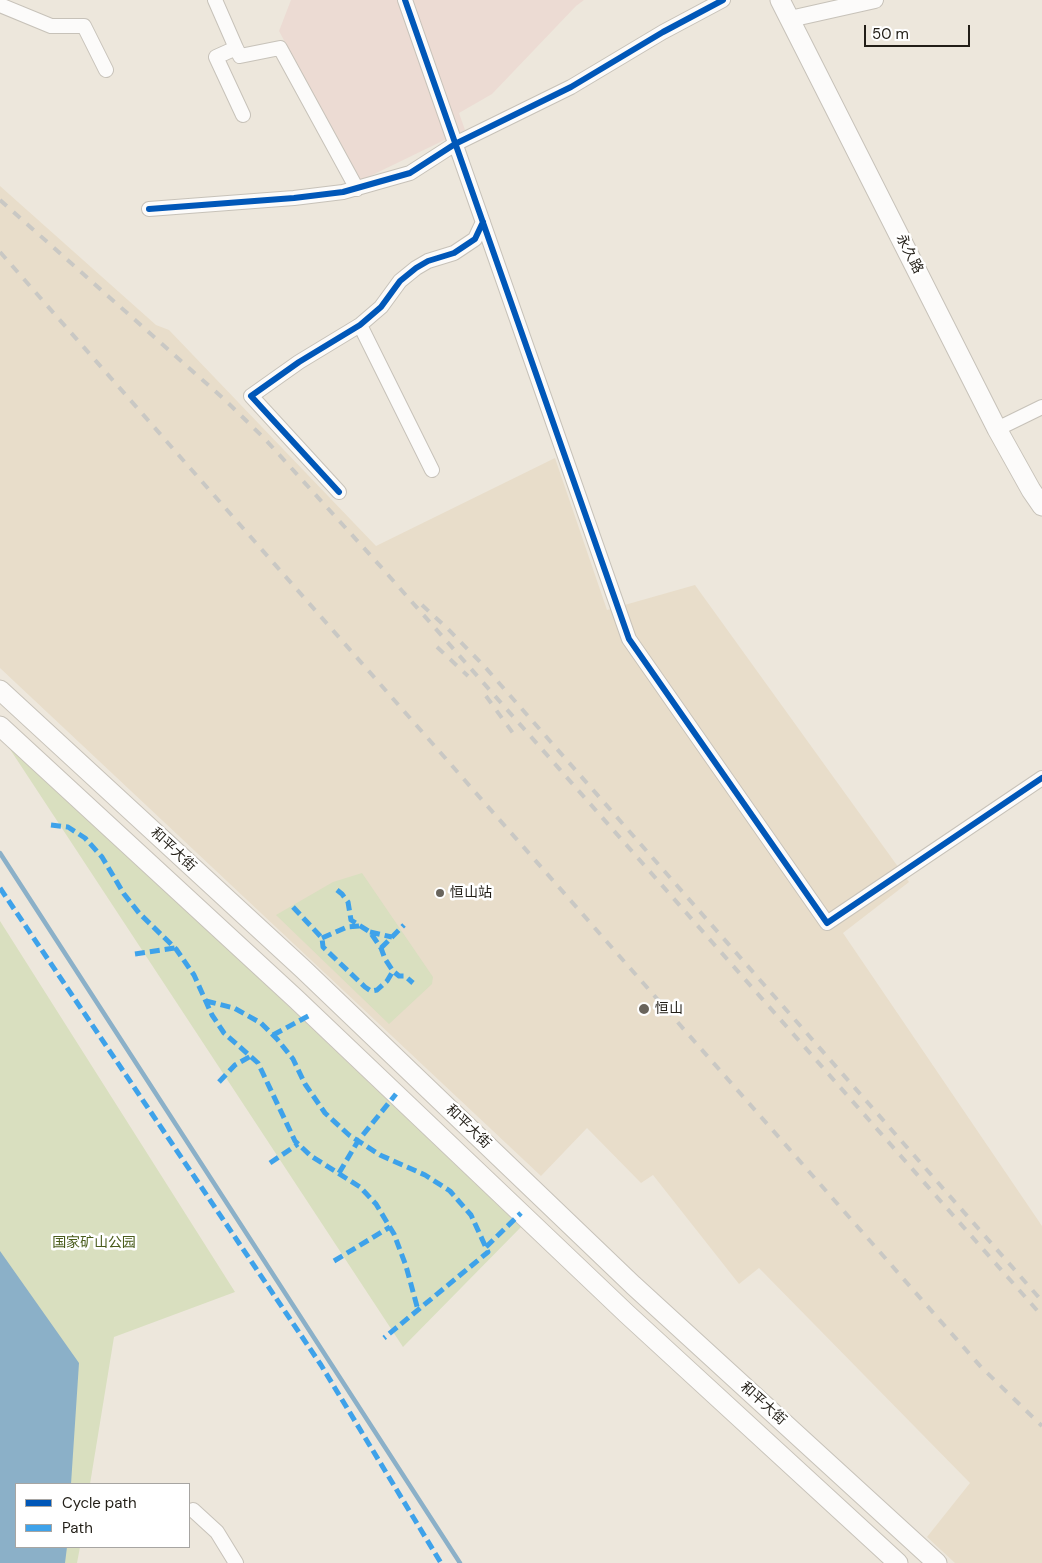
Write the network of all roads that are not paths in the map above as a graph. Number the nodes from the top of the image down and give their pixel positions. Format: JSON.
{"nodes":[{"id":1,"x":215,"y":0,"type":"edge"},
{"id":2,"x":404,"y":0,"type":"edge"},
{"id":3,"x":723,"y":0,"type":"edge"},
{"id":4,"x":780,"y":0,"type":"edge"},
{"id":5,"x":876,"y":0,"type":"edge"},
{"id":6,"x":0,"y":4,"type":"edge"},
{"id":7,"x":790,"y":19,"type":"junction"},
{"id":8,"x":236,"y":48,"type":"junction"},
{"id":9,"x":106,"y":70,"type":"dead end"},
{"id":10,"x":243,"y":115,"type":"dead end"},
{"id":11,"x":455,"y":144,"type":"junction"},
{"id":12,"x":356,"y":189,"type":"junction"},
{"id":13,"x":149,"y":209,"type":"dead end"},
{"id":14,"x":483,"y":222,"type":"junction"},
{"id":15,"x":360,"y":325,"type":"junction"},
{"id":16,"x":1042,"y":407,"type":"edge"},
{"id":17,"x":997,"y":429,"type":"junction"},
{"id":18,"x":432,"y":470,"type":"dead end"},
{"id":19,"x":339,"y":492,"type":"dead end"},
{"id":20,"x":1042,"y":506,"type":"edge"},
{"id":21,"x":0,"y":690,"type":"edge"},
{"id":22,"x":0,"y":726,"type":"edge"},
{"id":23,"x":1042,"y":778,"type":"edge"},
{"id":24,"x":193,"y":1510,"type":"dead end"},
{"id":25,"x":236,"y":1563,"type":"edge"},
{"id":26,"x":898,"y":1563,"type":"edge"},
{"id":27,"x":937,"y":1563,"type":"edge"}],
"edges":[{"from":1,"to":8,"type":"street"},
{"from":2,"to":11,"type":"street"},
{"from":3,"to":11,"type":"street"},
{"from":4,"to":7,"type":"main road","name":"永久路"},
{"from":5,"to":7,"type":"street"},
{"from":6,"to":9,"type":"street"},
{"from":7,"to":17,"type":"main road","name":"永久路"},
{"from":8,"to":10,"type":"street"},
{"from":8,"to":12,"type":"street"},
{"from":11,"to":12,"type":"street"},
{"from":11,"to":14,"type":"street"},
{"from":12,"to":13,"type":"street"},
{"from":14,"to":15,"type":"street"},
{"from":14,"to":23,"type":"street"},
{"from":15,"to":18,"type":"street"},
{"from":15,"to":19,"type":"street"},
{"from":16,"to":17,"type":"street"},
{"from":17,"to":20,"type":"main road","name":"永久路"},
{"from":21,"to":27,"type":"main road","name":"和平大街"},
{"from":22,"to":26,"type":"main road","name":"和平大街"},
{"from":24,"to":25,"type":"street"}]}
